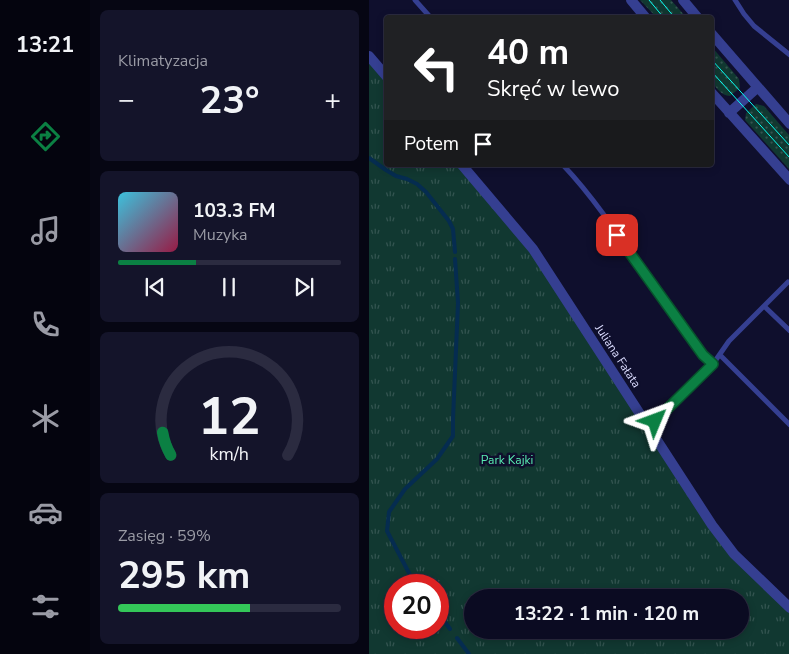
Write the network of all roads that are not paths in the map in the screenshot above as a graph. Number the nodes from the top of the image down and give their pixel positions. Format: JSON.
{"nodes":[{"id":1,"x":415,"y":0,"type":"edge"},
{"id":2,"x":631,"y":0,"type":"edge"},
{"id":3,"x":683,"y":0,"type":"edge"},
{"id":4,"x":736,"y":0,"type":"edge"},
{"id":5,"x":428,"y":15,"type":"edge"},
{"id":6,"x":644,"y":15,"type":"edge"},
{"id":7,"x":696,"y":15,"type":"edge"},
{"id":8,"x":714,"y":36,"type":"edge"},
{"id":9,"x":369,"y":56,"type":"edge"},
{"id":10,"x":789,"y":56,"type":"edge"},
{"id":11,"x":384,"y":74,"type":"edge"},
{"id":12,"x":758,"y":87,"type":"junction"},
{"id":13,"x":714,"y":95,"type":"edge"},
{"id":14,"x":729,"y":112,"type":"junction"},
{"id":15,"x":789,"y":124,"type":"edge"},
{"id":16,"x":464,"y":167,"type":"edge"},
{"id":17,"x":565,"y":167,"type":"edge"},
{"id":18,"x":789,"y":180,"type":"edge"},
{"id":19,"x":788,"y":282,"type":"edge"},
{"id":20,"x":764,"y":306,"type":"junction"},
{"id":21,"x":789,"y":332,"type":"edge"},
{"id":22,"x":720,"y":356,"type":"junction"},
{"id":23,"x":713,"y":364,"type":"junction"},
{"id":24,"x":789,"y":425,"type":"edge"},
{"id":25,"x":649,"y":426,"type":"junction"},
{"id":26,"x":789,"y":608,"type":"edge"}],
"edges":[{"from":1,"to":5,"type":"lane"},
{"from":2,"to":6,"type":"street"},
{"from":3,"to":7,"type":"street"},
{"from":4,"to":10,"type":"lane"},
{"from":8,"to":12,"type":"street"},
{"from":9,"to":11,"type":"street"},
{"from":12,"to":14,"type":"street"},
{"from":12,"to":15,"type":"street"},
{"from":13,"to":14,"type":"street"},
{"from":14,"to":18,"type":"street"},
{"from":16,"to":25,"type":"street","name":"Juliana Fałata"},
{"from":17,"to":23,"type":"lane"},
{"from":19,"to":20,"type":"lane"},
{"from":20,"to":21,"type":"lane"},
{"from":20,"to":22,"type":"lane"},
{"from":22,"to":23,"type":"lane"},
{"from":22,"to":24,"type":"lane"},
{"from":23,"to":25,"type":"lane"},
{"from":25,"to":26,"type":"street","name":"Juliana Fałata"}]}
